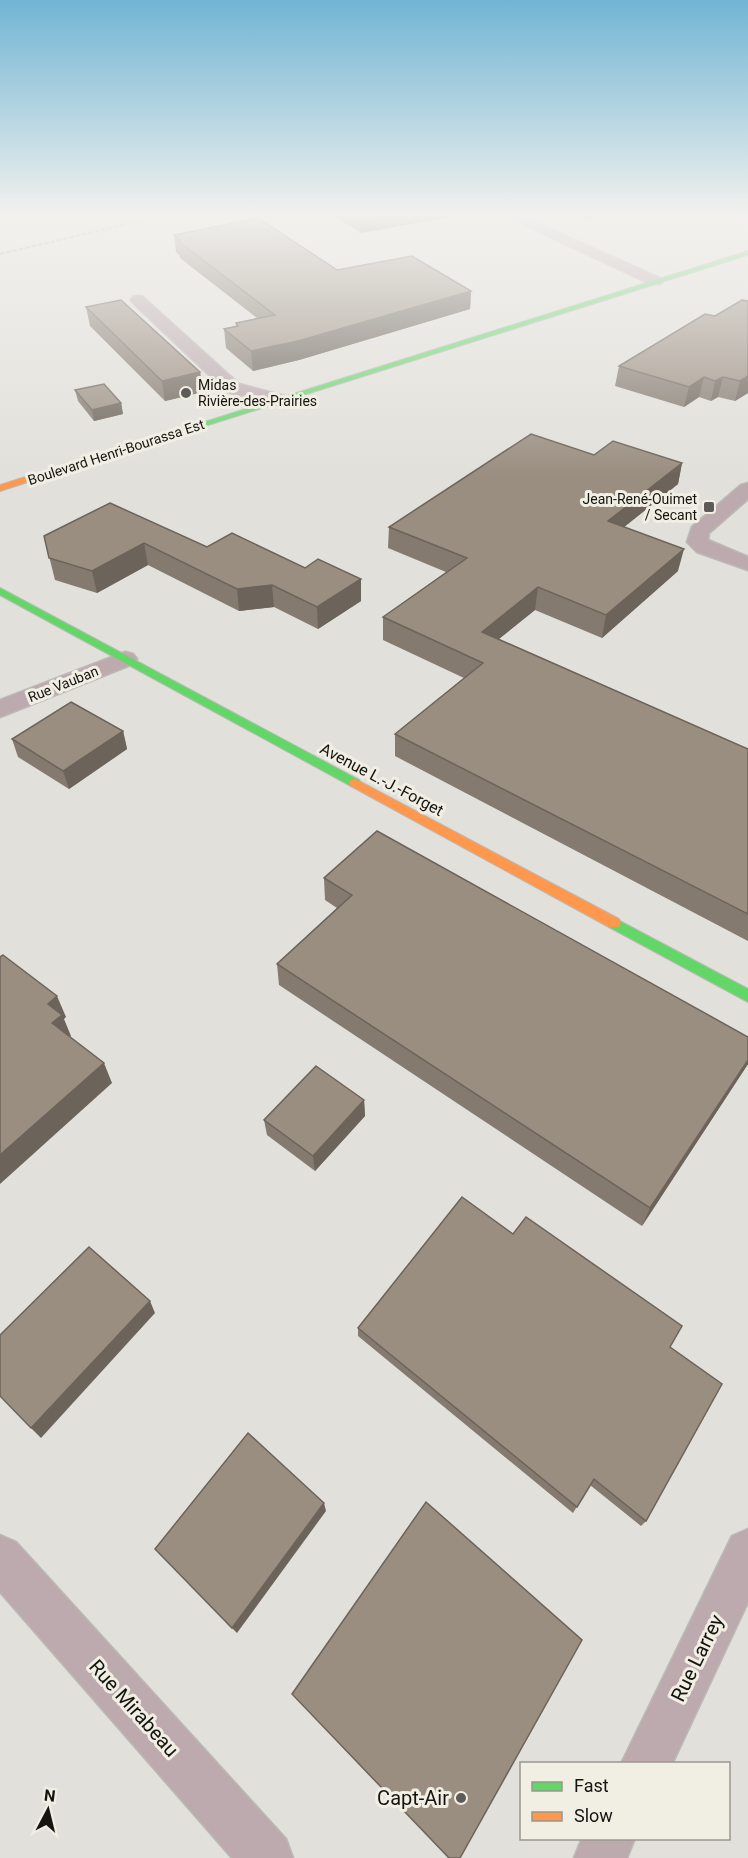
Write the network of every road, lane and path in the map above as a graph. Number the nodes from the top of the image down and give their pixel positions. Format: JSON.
{"nodes":[{"id":1,"x":141,"y":303,"type":"edge"},
{"id":2,"x":551,"y":303,"type":"edge"},
{"id":3,"x":586,"y":303,"type":"edge"},
{"id":4,"x":252,"y":394,"type":"junction"},
{"id":5,"x":278,"y":400,"type":"junction"},
{"id":6,"x":176,"y":418,"type":"dead end"},
{"id":7,"x":0,"y":488,"type":"edge"},
{"id":8,"x":748,"y":489,"type":"edge"},
{"id":9,"x":748,"y":564,"type":"edge"},
{"id":10,"x":0,"y":591,"type":"edge"},
{"id":11,"x":125,"y":659,"type":"junction"},
{"id":12,"x":0,"y":709,"type":"edge"},
{"id":13,"x":748,"y":996,"type":"edge"},
{"id":14,"x":748,"y":1552,"type":"edge"},
{"id":15,"x":0,"y":1558,"type":"edge"},
{"id":16,"x":647,"y":1762,"type":"edge"},
{"id":17,"x":609,"y":1840,"type":"edge"},
{"id":18,"x":267,"y":1858,"type":"edge"},
{"id":19,"x":600,"y":1858,"type":"edge"}],
"edges":[{"from":1,"to":4,"type":"street"},
{"from":2,"to":4,"type":"main road","name":"Boulevard Henri-Bourassa Est"},
{"from":3,"to":5,"type":"main road","name":"Boulevard Henri-Bourassa Est"},
{"from":4,"to":5,"type":"street"},
{"from":4,"to":6,"type":"main road","name":"Boulevard Henri-Bourassa Est"},
{"from":5,"to":7,"type":"main road","name":"Boulevard Henri-Bourassa Est"},
{"from":8,"to":9,"type":"street"},
{"from":10,"to":11,"type":"main road","name":"Avenue L.-J.-Forget"},
{"from":11,"to":12,"type":"street","name":"Rue Vauban"},
{"from":11,"to":13,"type":"main road","name":"Avenue L.-J.-Forget"},
{"from":14,"to":16,"type":"street","name":"Rue Larrey"},
{"from":15,"to":18,"type":"street","name":"Rue Mirabeau"},
{"from":17,"to":19,"type":"street"}]}
